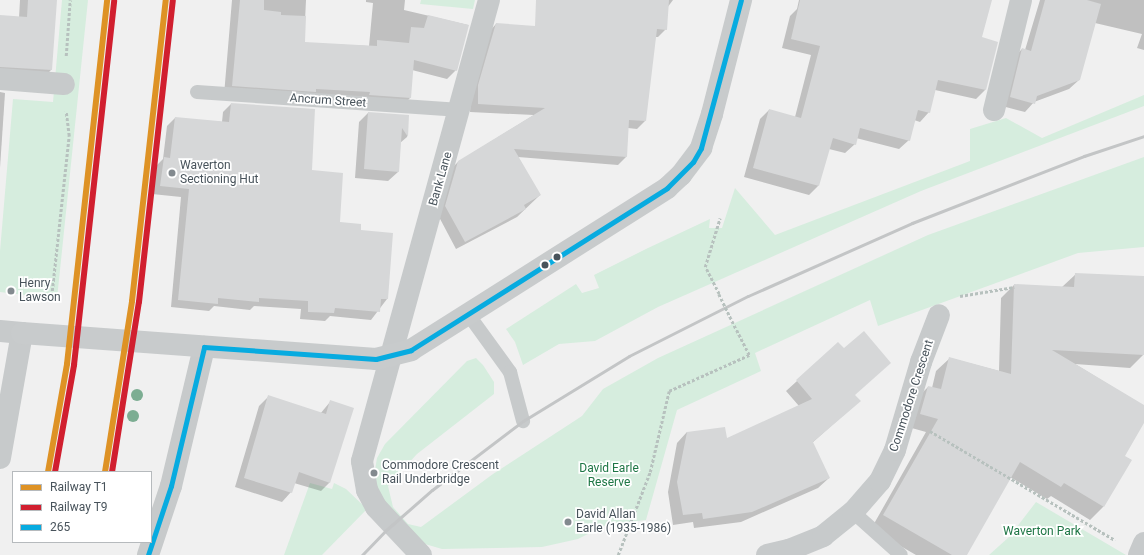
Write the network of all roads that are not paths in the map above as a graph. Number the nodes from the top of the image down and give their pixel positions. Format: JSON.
{"nodes":[{"id":1,"x":490,"y":0,"type":"edge"},
{"id":2,"x":741,"y":0,"type":"edge"},
{"id":3,"x":1021,"y":0,"type":"edge"},
{"id":4,"x":0,"y":79,"type":"edge"},
{"id":5,"x":64,"y":84,"type":"dead end"},
{"id":6,"x":197,"y":92,"type":"dead end"},
{"id":7,"x":460,"y":110,"type":"junction"},
{"id":8,"x":994,"y":110,"type":"dead end"},
{"id":9,"x":468,"y":314,"type":"junction"},
{"id":10,"x":939,"y":315,"type":"dead end"},
{"id":11,"x":0,"y":331,"type":"edge"},
{"id":12,"x":22,"y":332,"type":"junction"},
{"id":13,"x":204,"y":347,"type":"junction"},
{"id":14,"x":391,"y":357,"type":"junction"},
{"id":15,"x":523,"y":421,"type":"dead end"},
{"id":16,"x":0,"y":458,"type":"edge"},
{"id":17,"x":853,"y":512,"type":"junction"},
{"id":18,"x":1144,"y":543,"type":"edge"},
{"id":19,"x":148,"y":555,"type":"edge"},
{"id":20,"x":421,"y":555,"type":"edge"},
{"id":21,"x":767,"y":555,"type":"edge"},
{"id":22,"x":901,"y":555,"type":"edge"},
{"id":23,"x":1139,"y":555,"type":"edge"}],
"edges":[{"from":1,"to":7,"type":"street","name":"Bank Lane"},
{"from":2,"to":9,"type":"street"},
{"from":3,"to":8,"type":"street"},
{"from":4,"to":5,"type":"street"},
{"from":6,"to":7,"type":"lane","name":"Ancrum Street"},
{"from":7,"to":14,"type":"street","name":"Bank Lane"},
{"from":9,"to":14,"type":"street"},
{"from":9,"to":15,"type":"lane"},
{"from":10,"to":17,"type":"street","name":"Commodore Crescent"},
{"from":11,"to":12,"type":"street"},
{"from":12,"to":13,"type":"street"},
{"from":12,"to":16,"type":"street"},
{"from":13,"to":14,"type":"street"},
{"from":13,"to":19,"type":"street"},
{"from":14,"to":20,"type":"street"},
{"from":17,"to":21,"type":"street","name":"Commodore Crescent"},
{"from":17,"to":22,"type":"lane"},
{"from":18,"to":23,"type":"street"}]}
